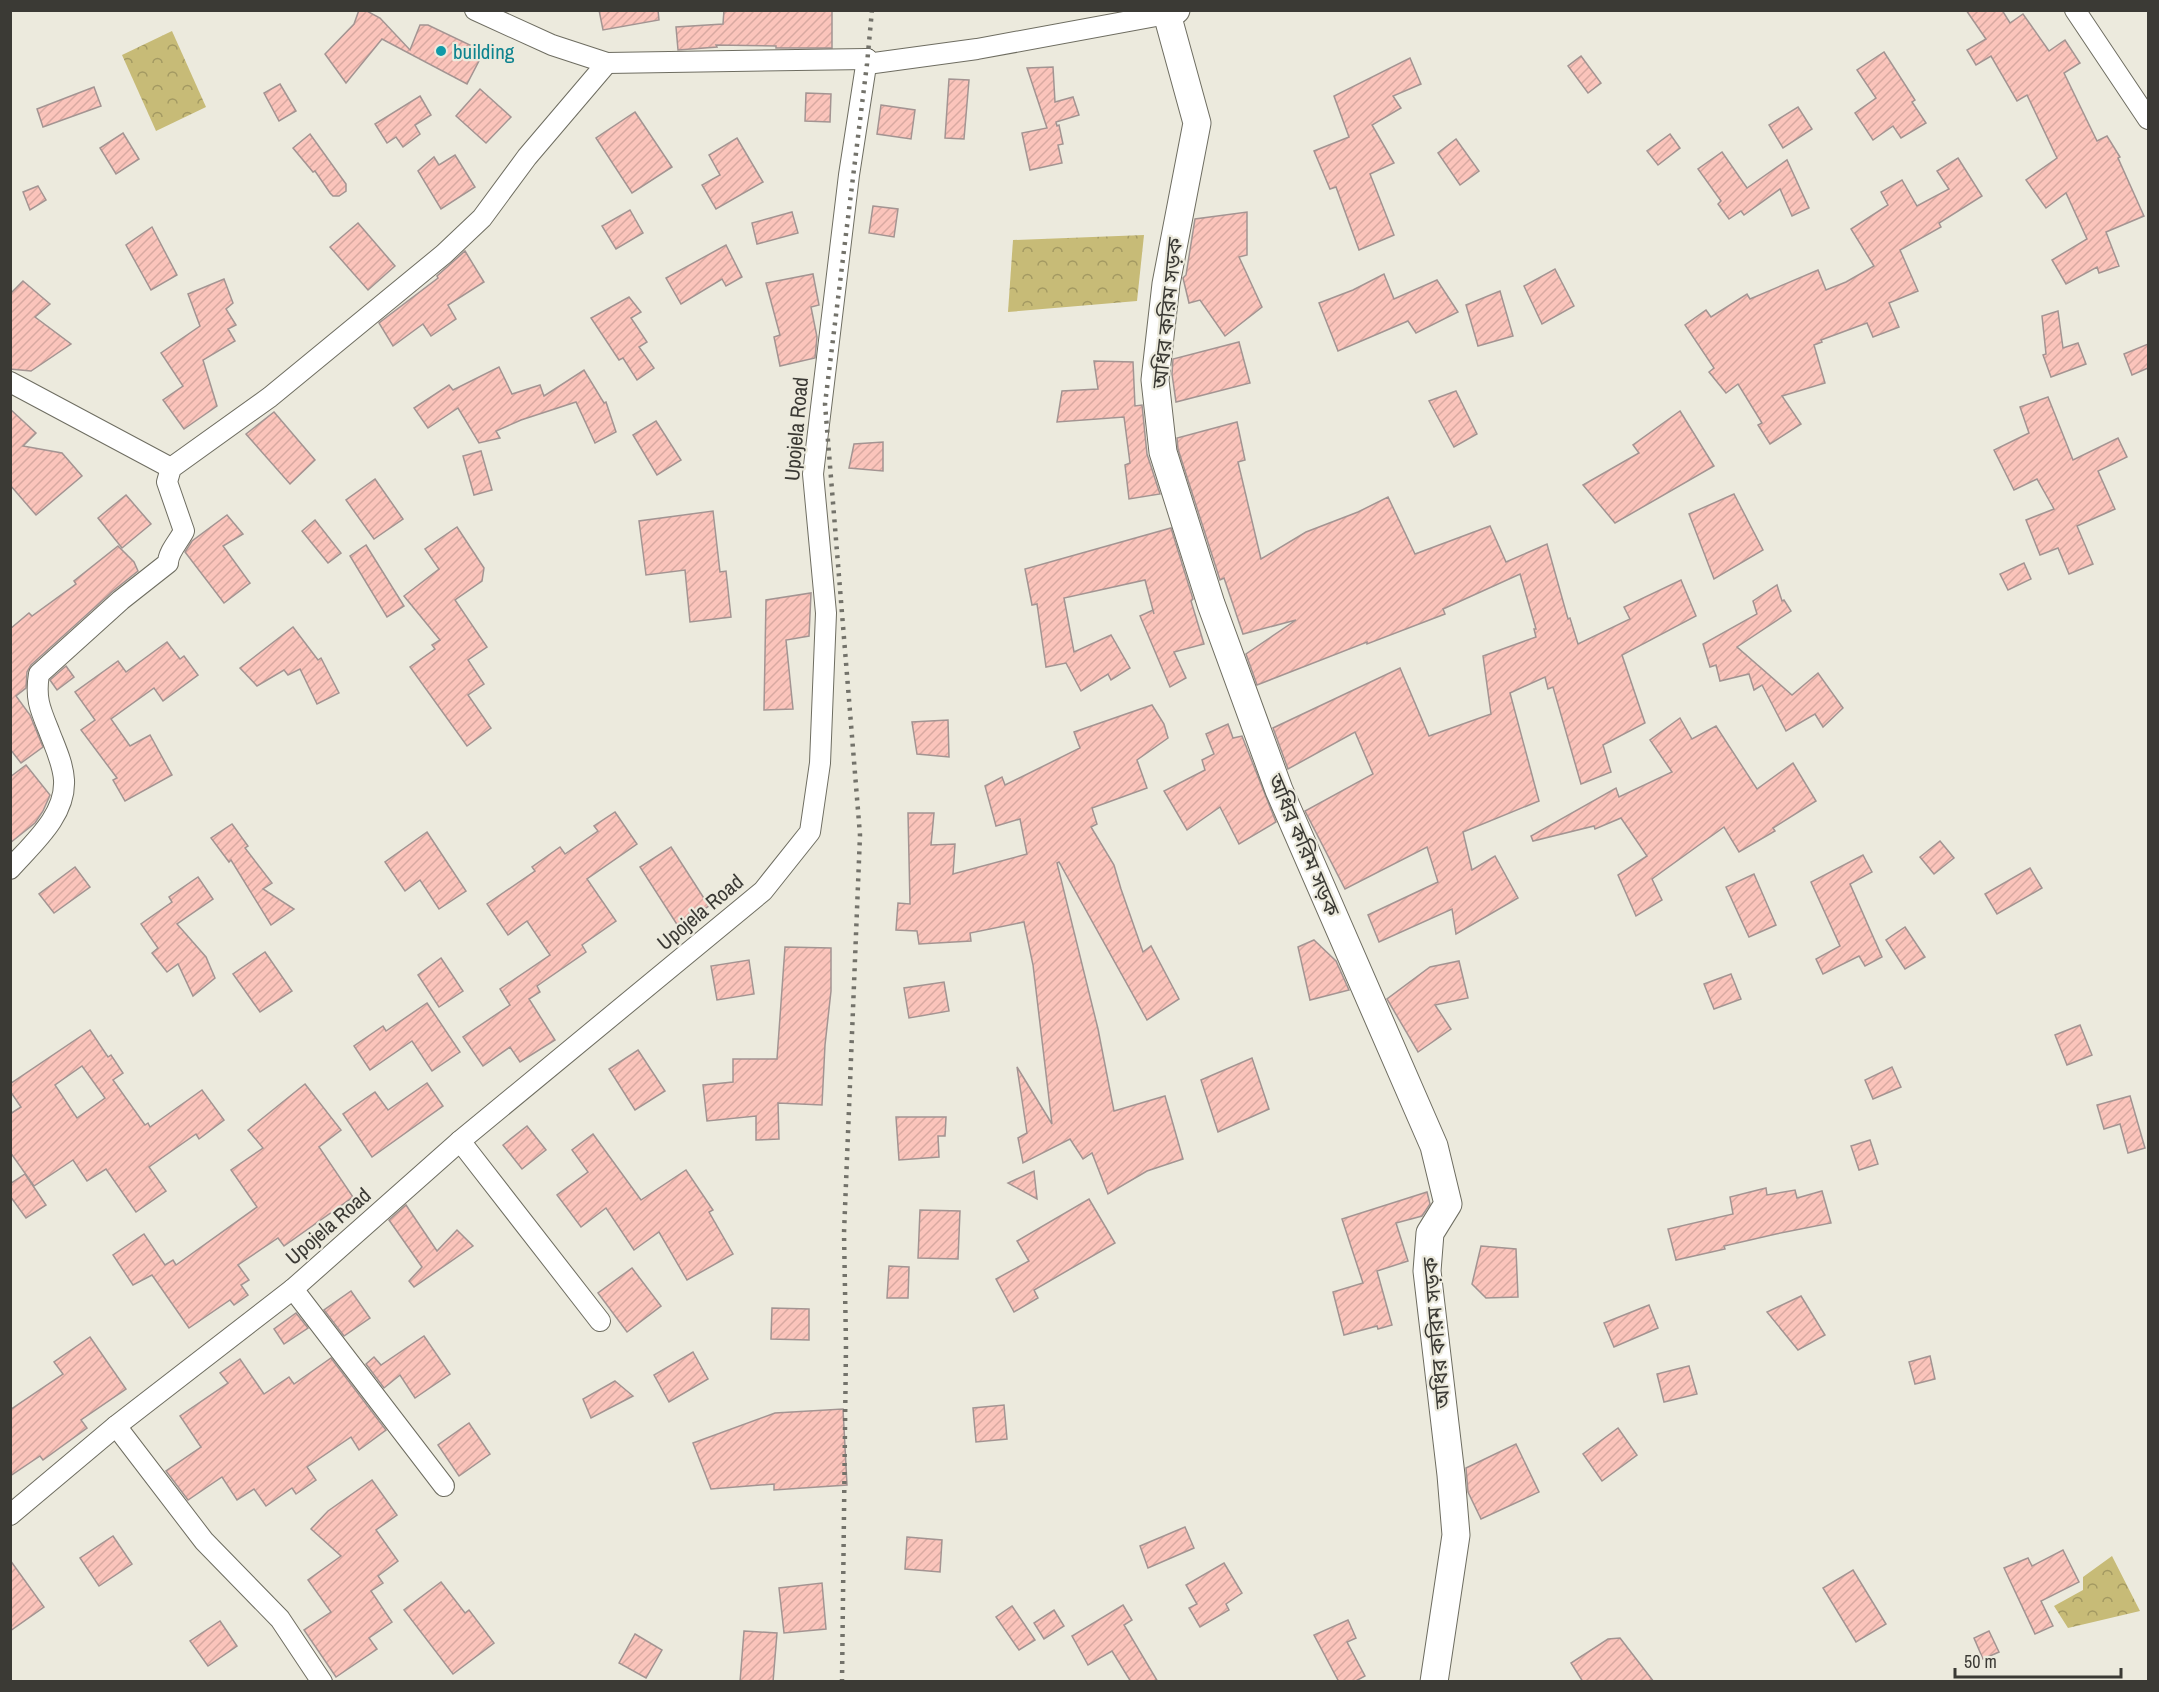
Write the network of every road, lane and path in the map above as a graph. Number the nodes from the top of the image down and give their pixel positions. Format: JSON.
{"nodes":[{"id":1,"x":476,"y":10,"type":"edge"},
{"id":2,"x":2074,"y":10,"type":"edge"},
{"id":3,"x":1171,"y":12,"type":"edge"},
{"id":4,"x":867,"y":59,"type":"junction"},
{"id":5,"x":607,"y":63,"type":"junction"},
{"id":6,"x":2148,"y":119,"type":"edge"},
{"id":7,"x":10,"y":382,"type":"edge"},
{"id":8,"x":171,"y":468,"type":"junction"},
{"id":9,"x":10,"y":869,"type":"edge"},
{"id":10,"x":460,"y":1142,"type":"junction"},
{"id":11,"x":293,"y":1288,"type":"junction"},
{"id":12,"x":600,"y":1321,"type":"dead end"},
{"id":13,"x":116,"y":1426,"type":"junction"},
{"id":14,"x":444,"y":1486,"type":"dead end"},
{"id":15,"x":10,"y":1515,"type":"edge"},
{"id":16,"x":322,"y":1682,"type":"edge"},
{"id":17,"x":1434,"y":1682,"type":"edge"}],
"edges":[{"from":1,"to":5,"type":"street"},
{"from":2,"to":6,"type":"street"},
{"from":3,"to":4,"type":"street"},
{"from":3,"to":17,"type":"main road","name":"অধির করিম সড়ক"},
{"from":4,"to":5,"type":"street"},
{"from":4,"to":10,"type":"street","name":"Upojela Road"},
{"from":5,"to":8,"type":"street"},
{"from":7,"to":8,"type":"street"},
{"from":8,"to":9,"type":"street"},
{"from":10,"to":11,"type":"street","name":"Upojela Road"},
{"from":10,"to":12,"type":"street"},
{"from":11,"to":13,"type":"street","name":"Upojela Road"},
{"from":11,"to":14,"type":"street"},
{"from":13,"to":15,"type":"street","name":"Upojela Road"},
{"from":13,"to":16,"type":"street"}]}
